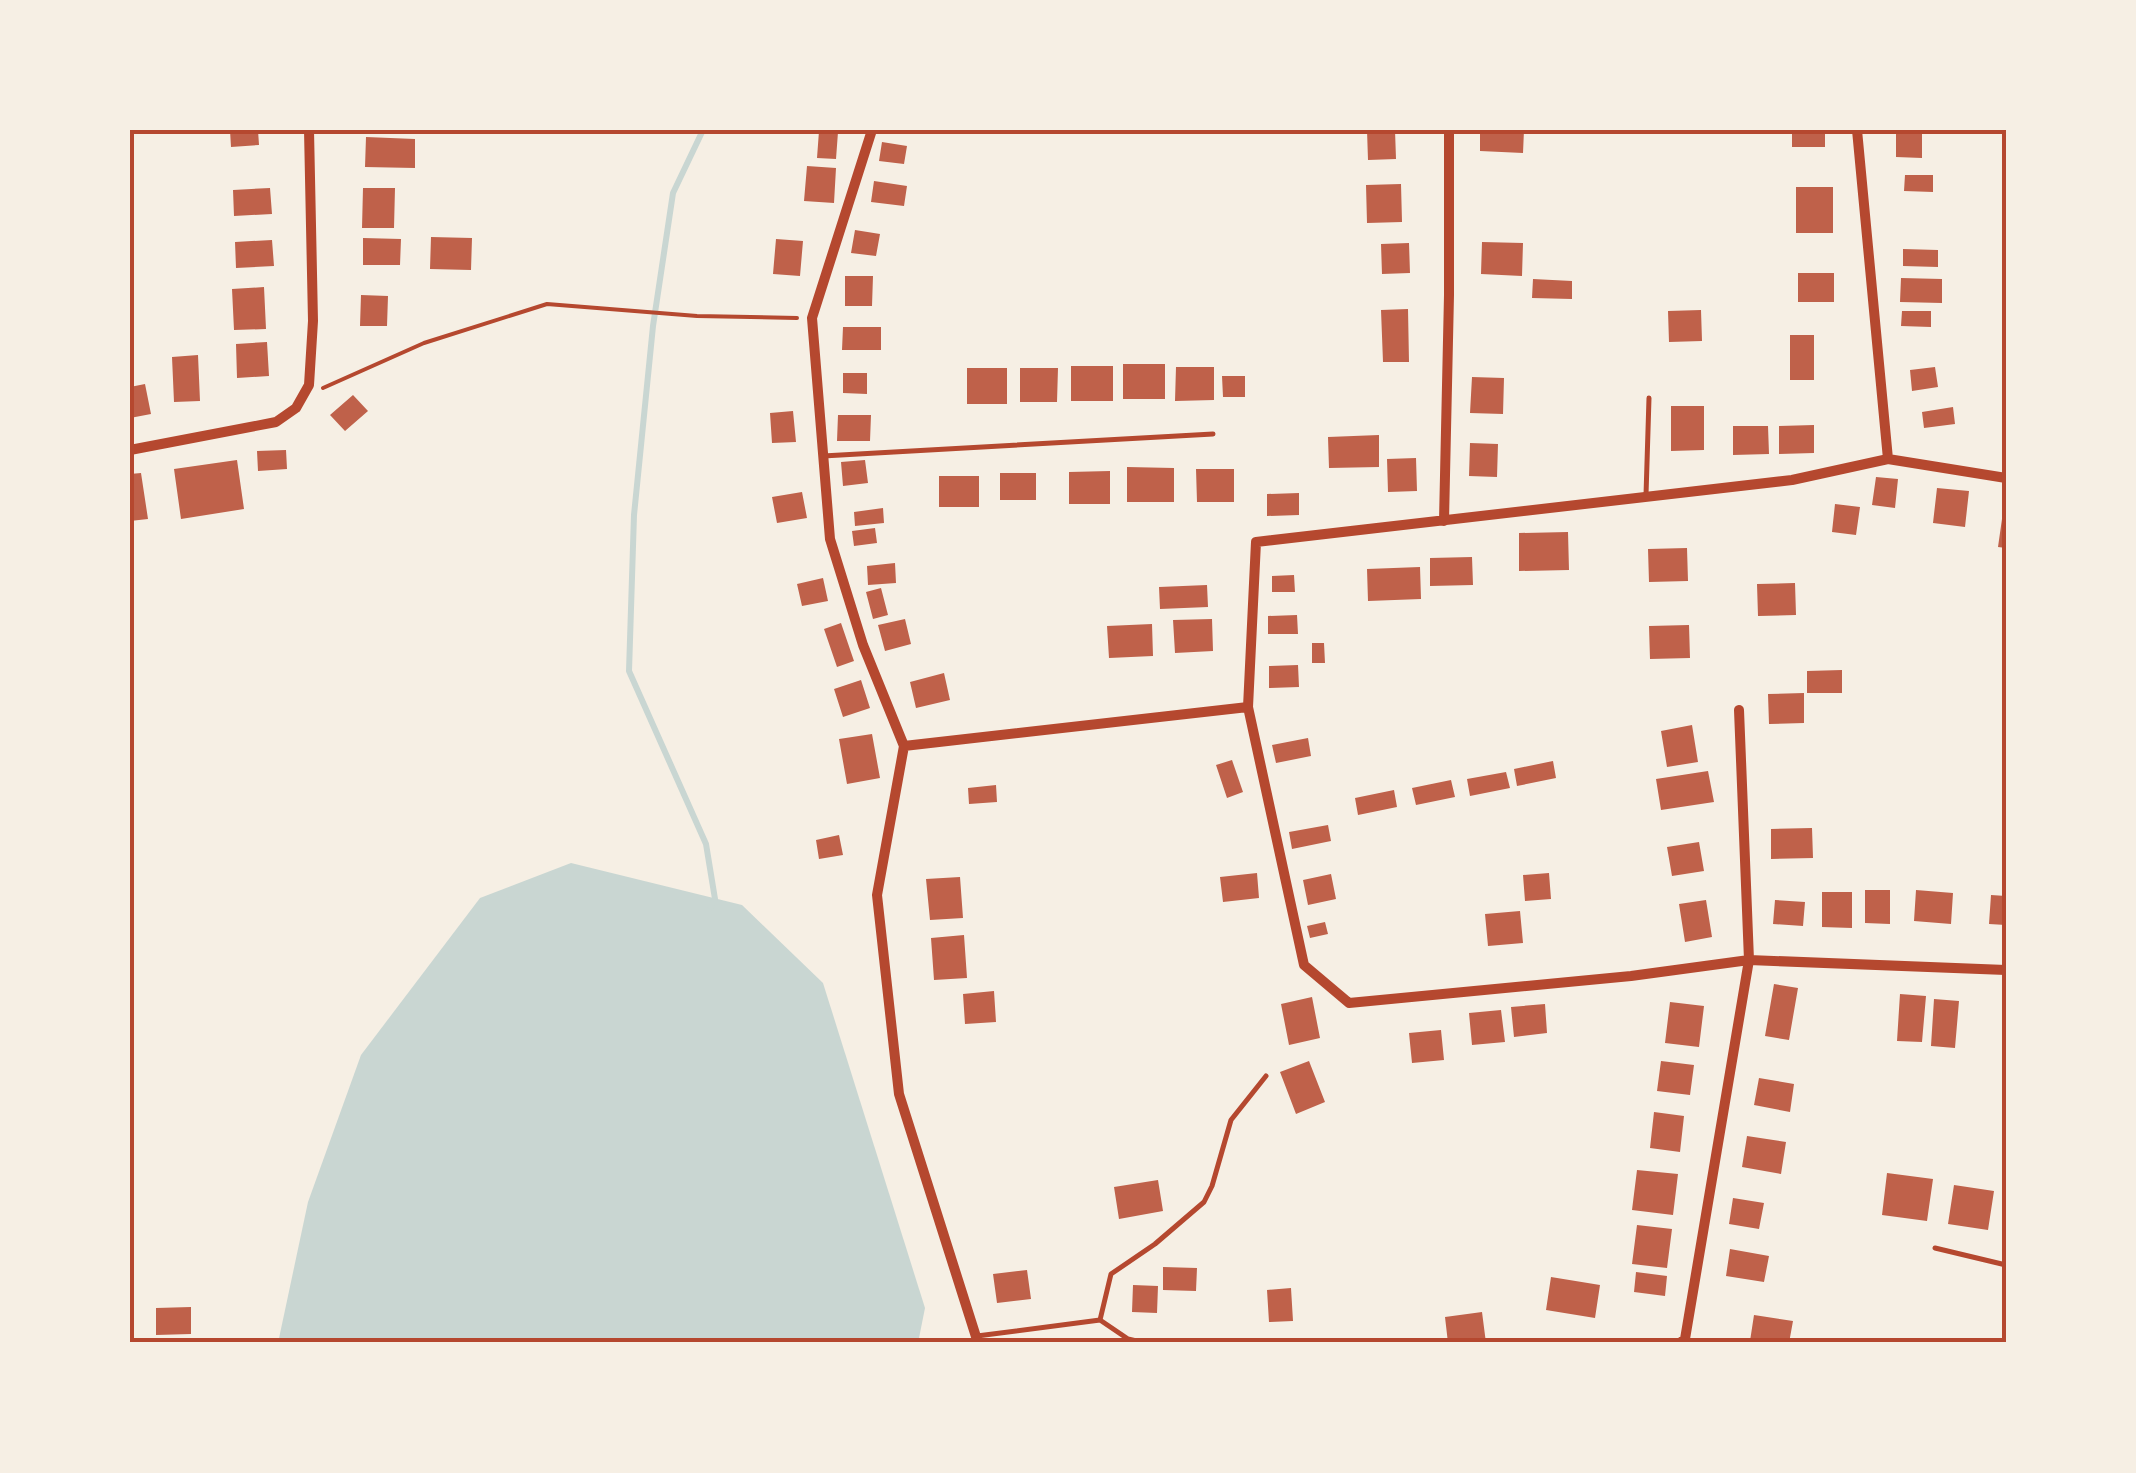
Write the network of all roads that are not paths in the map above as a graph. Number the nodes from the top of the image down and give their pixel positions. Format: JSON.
{"nodes":[{"id":1,"x":309,"y":130,"type":"edge"},
{"id":2,"x":872,"y":130,"type":"edge"},
{"id":3,"x":1450,"y":130,"type":"edge"},
{"id":4,"x":1857,"y":130,"type":"edge"},
{"id":5,"x":1649,"y":398,"type":"dead end"},
{"id":6,"x":1214,"y":434,"type":"dead end"},
{"id":7,"x":130,"y":450,"type":"edge"},
{"id":8,"x":823,"y":456,"type":"junction"},
{"id":9,"x":1888,"y":460,"type":"junction"},
{"id":10,"x":2006,"y":478,"type":"edge"},
{"id":11,"x":1646,"y":496,"type":"junction"},
{"id":12,"x":1444,"y":521,"type":"junction"},
{"id":13,"x":1248,"y":706,"type":"junction"},
{"id":14,"x":1739,"y":710,"type":"dead end"},
{"id":15,"x":904,"y":746,"type":"junction"},
{"id":16,"x":1749,"y":960,"type":"junction"},
{"id":17,"x":2006,"y":970,"type":"edge"},
{"id":18,"x":1266,"y":1076,"type":"dead end"},
{"id":19,"x":1935,"y":1248,"type":"dead end"},
{"id":20,"x":2006,"y":1264,"type":"edge"},
{"id":21,"x":1100,"y":1320,"type":"junction"},
{"id":22,"x":977,"y":1341,"type":"edge"},
{"id":23,"x":1145,"y":1343,"type":"edge"},
{"id":24,"x":1680,"y":1343,"type":"edge"}],
"edges":[{"from":1,"to":7,"type":"street"},
{"from":2,"to":8,"type":"street"},
{"from":3,"to":12,"type":"street"},
{"from":4,"to":9,"type":"street"},
{"from":5,"to":11,"type":"lane"},
{"from":6,"to":8,"type":"lane"},
{"from":8,"to":15,"type":"street"},
{"from":9,"to":10,"type":"street"},
{"from":9,"to":11,"type":"street"},
{"from":11,"to":12,"type":"street"},
{"from":12,"to":13,"type":"street"},
{"from":13,"to":15,"type":"street"},
{"from":13,"to":16,"type":"street"},
{"from":14,"to":16,"type":"street"},
{"from":15,"to":22,"type":"street"},
{"from":16,"to":17,"type":"street"},
{"from":16,"to":24,"type":"street"},
{"from":18,"to":21,"type":"lane"},
{"from":19,"to":20,"type":"lane"},
{"from":21,"to":22,"type":"lane"},
{"from":21,"to":23,"type":"lane"}]}
